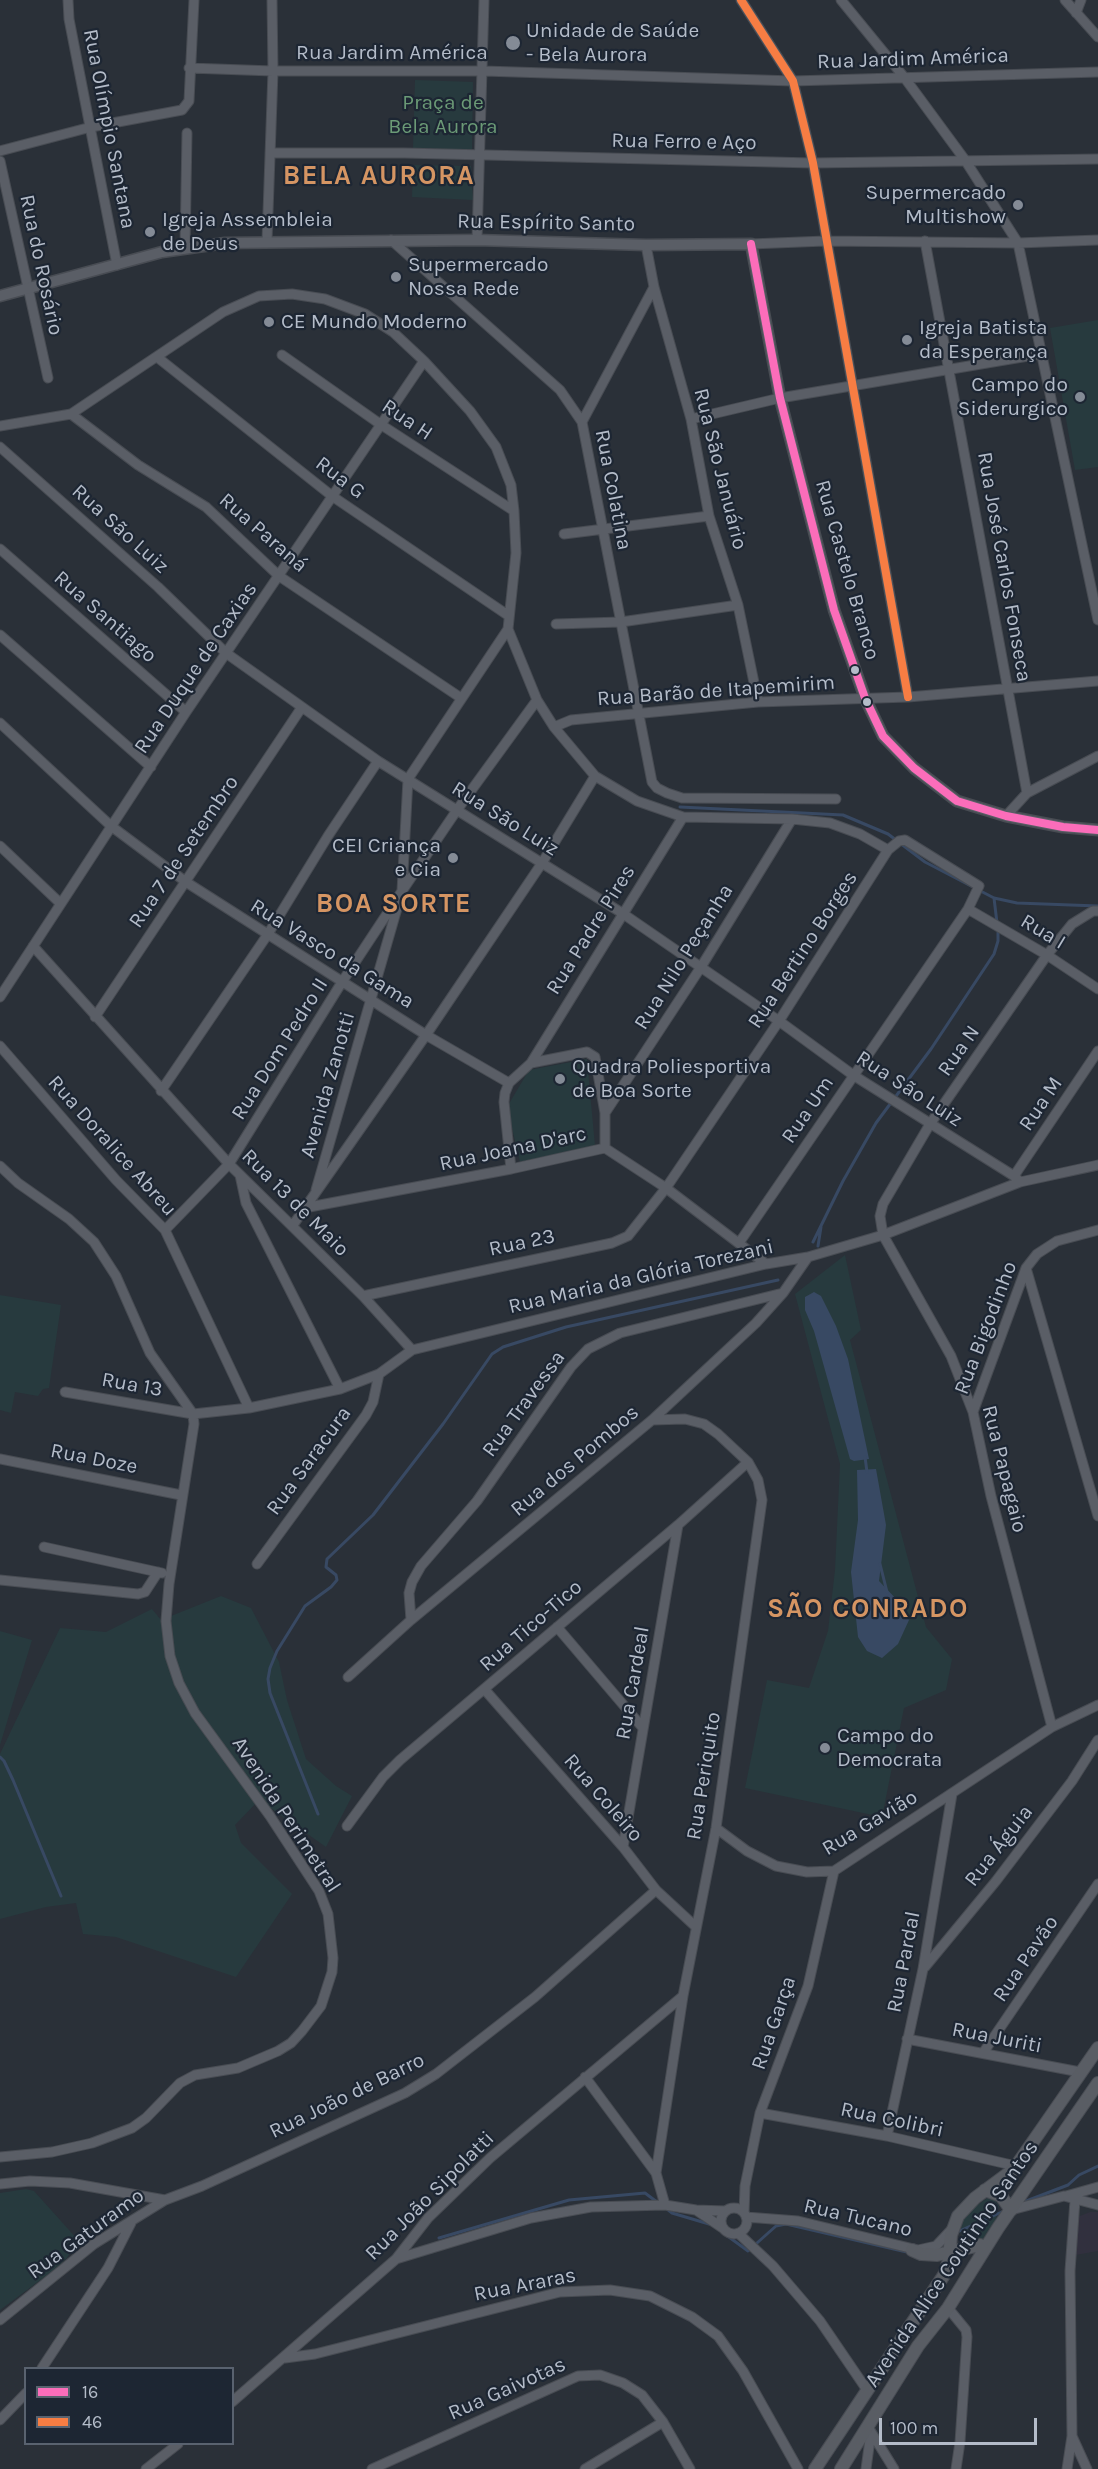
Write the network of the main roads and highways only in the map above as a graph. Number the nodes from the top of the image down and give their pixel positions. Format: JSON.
{"nodes":[{"id":1,"x":1098,"y":2048,"type":"edge"},
{"id":2,"x":1098,"y":2083,"type":"edge"},
{"id":3,"x":985,"y":2190,"type":"junction"},
{"id":4,"x":1011,"y":2210,"type":"junction"},
{"id":5,"x":953,"y":2228,"type":"junction"},
{"id":6,"x":983,"y":2246,"type":"junction"},
{"id":7,"x":912,"y":2250,"type":"road end"},
{"id":8,"x":950,"y":2252,"type":"junction"},
{"id":9,"x":925,"y":2255,"type":"junction"},
{"id":10,"x":944,"y":2275,"type":"junction"},
{"id":11,"x":815,"y":2469,"type":"edge"},
{"id":12,"x":841,"y":2469,"type":"edge"}],
"edges":[{"from":1,"to":3,"type":"main road","name":"Avenida Alice Coutinho Santos"},
{"from":2,"to":4,"type":"main road","name":"Avenida Alice Coutinho Santos"},
{"from":3,"to":4,"type":"main road"},
{"from":3,"to":5,"type":"main road","name":"Avenida Alice Coutinho Santos"},
{"from":4,"to":6,"type":"main road","name":"Avenida Alice Coutinho Santos"},
{"from":5,"to":6,"type":"main road"},
{"from":5,"to":8,"type":"main road","name":"Avenida Alice Coutinho Santos"},
{"from":6,"to":8,"type":"main road"},
{"from":6,"to":12,"type":"main road","name":"Avenida Alice Coutinho Santos"},
{"from":7,"to":9,"type":"main road"},
{"from":8,"to":9,"type":"main road"},
{"from":8,"to":10,"type":"main road","name":"Avenida Alice Coutinho Santos"},
{"from":9,"to":10,"type":"main road"},
{"from":10,"to":11,"type":"main road","name":"Avenida Alice Coutinho Santos"}]}
